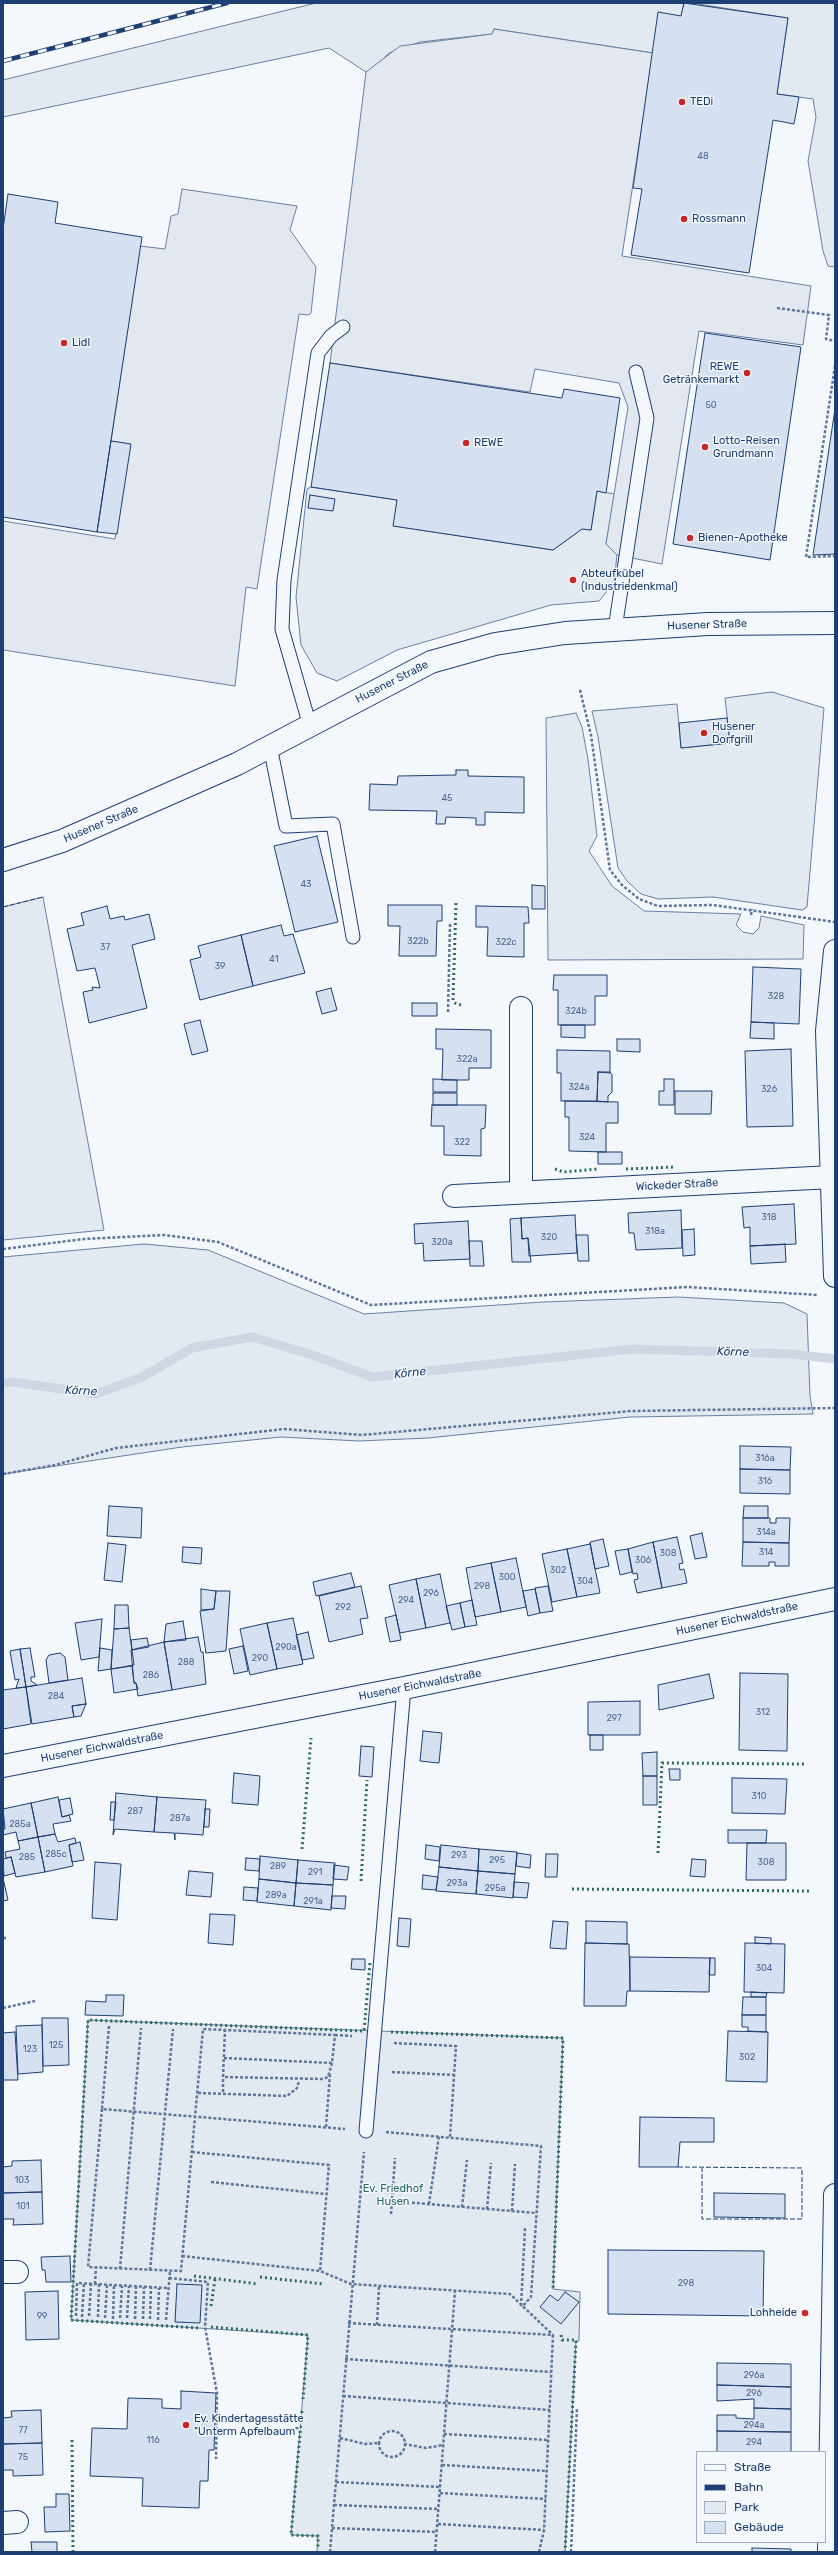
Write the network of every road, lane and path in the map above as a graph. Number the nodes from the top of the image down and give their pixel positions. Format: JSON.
{"nodes":[{"id":1,"x":777,"y":308,"type":"dead end"},
{"id":2,"x":343,"y":327,"type":"dead end"},
{"id":3,"x":835,"y":341,"type":"edge"},
{"id":4,"x":835,"y":366,"type":"edge"},
{"id":5,"x":636,"y":372,"type":"dead end"},
{"id":6,"x":835,"y":556,"type":"edge"},
{"id":7,"x":835,"y":623,"type":"edge"},
{"id":8,"x":615,"y":629,"type":"junction"},
{"id":9,"x":580,"y":690,"type":"dead end"},
{"id":10,"x":310,"y":726,"type":"junction"},
{"id":11,"x":270,"y":746,"type":"junction"},
{"id":12,"x":3,"y":860,"type":"edge"},
{"id":13,"x":752,"y":909,"type":"junction"},
{"id":14,"x":751,"y":915,"type":"dead end"},
{"id":15,"x":835,"y":922,"type":"edge"},
{"id":16,"x":450,"y":924,"type":"dead end"},
{"id":17,"x":353,"y":937,"type":"dead end"},
{"id":18,"x":835,"y":951,"type":"edge"},
{"id":19,"x":521,"y":1008,"type":"dead end"},
{"id":20,"x":448,"y":1012,"type":"dead end"},
{"id":21,"x":833,"y":1177,"type":"junction"},
{"id":22,"x":521,"y":1192,"type":"junction"},
{"id":23,"x":454,"y":1196,"type":"dead end"},
{"id":24,"x":3,"y":1249,"type":"edge"},
{"id":25,"x":835,"y":1276,"type":"edge"},
{"id":26,"x":821,"y":1295,"type":"dead end"},
{"id":27,"x":835,"y":1408,"type":"edge"},
{"id":28,"x":3,"y":1474,"type":"edge"},
{"id":29,"x":835,"y":1599,"type":"edge"},
{"id":30,"x":404,"y":1688,"type":"junction"},
{"id":31,"x":3,"y":1766,"type":"edge"},
{"id":32,"x":35,"y":2001,"type":"dead end"},
{"id":33,"x":3,"y":2008,"type":"edge"},
{"id":34,"x":109,"y":2026,"type":"dead end"},
{"id":35,"x":141,"y":2028,"type":"dead end"},
{"id":36,"x":173,"y":2029,"type":"dead end"},
{"id":37,"x":225,"y":2030,"type":"junction"},
{"id":38,"x":374,"y":2042,"type":"junction"},
{"id":39,"x":224,"y":2058,"type":"junction"},
{"id":40,"x":332,"y":2064,"type":"junction"},
{"id":41,"x":371,"y":2071,"type":"junction"},
{"id":42,"x":331,"y":2072,"type":"junction"},
{"id":43,"x":454,"y":2075,"type":"junction"},
{"id":44,"x":223,"y":2077,"type":"junction"},
{"id":45,"x":299,"y":2081,"type":"junction"},
{"id":46,"x":222,"y":2092,"type":"junction"},
{"id":47,"x":198,"y":2093,"type":"junction"},
{"id":48,"x":102,"y":2109,"type":"junction"},
{"id":49,"x":133,"y":2112,"type":"junction"},
{"id":50,"x":165,"y":2115,"type":"junction"},
{"id":51,"x":197,"y":2116,"type":"junction"},
{"id":52,"x":326,"y":2127,"type":"junction"},
{"id":53,"x":366,"y":2131,"type":"junction"},
{"id":54,"x":439,"y":2136,"type":"junction"},
{"id":55,"x":450,"y":2137,"type":"junction"},
{"id":56,"x":192,"y":2152,"type":"junction"},
{"id":57,"x":395,"y":2158,"type":"dead end"},
{"id":58,"x":467,"y":2160,"type":"dead end"},
{"id":59,"x":491,"y":2163,"type":"dead end"},
{"id":60,"x":515,"y":2164,"type":"dead end"},
{"id":61,"x":211,"y":2182,"type":"dead end"},
{"id":62,"x":326,"y":2194,"type":"junction"},
{"id":63,"x":835,"y":2195,"type":"edge"},
{"id":64,"x":392,"y":2201,"type":"junction"},
{"id":65,"x":429,"y":2204,"type":"junction"},
{"id":66,"x":462,"y":2207,"type":"junction"},
{"id":67,"x":486,"y":2209,"type":"junction"},
{"id":68,"x":512,"y":2211,"type":"junction"},
{"id":69,"x":536,"y":2213,"type":"junction"},
{"id":70,"x":391,"y":2214,"type":"dead end"},
{"id":71,"x":525,"y":2228,"type":"dead end"},
{"id":72,"x":182,"y":2256,"type":"junction"},
{"id":73,"x":96,"y":2267,"type":"junction"},
{"id":74,"x":120,"y":2269,"type":"junction"},
{"id":75,"x":150,"y":2270,"type":"junction"},
{"id":76,"x":170,"y":2271,"type":"junction"},
{"id":77,"x":320,"y":2271,"type":"junction"},
{"id":78,"x":169,"y":2278,"type":"junction"},
{"id":79,"x":84,"y":2284,"type":"junction"},
{"id":80,"x":90,"y":2284,"type":"junction"},
{"id":81,"x":95,"y":2284,"type":"junction"},
{"id":82,"x":99,"y":2284,"type":"junction"},
{"id":83,"x":351,"y":2284,"type":"junction"},
{"id":84,"x":107,"y":2285,"type":"junction"},
{"id":85,"x":114,"y":2285,"type":"junction"},
{"id":86,"x":122,"y":2286,"type":"junction"},
{"id":87,"x":129,"y":2286,"type":"junction"},
{"id":88,"x":136,"y":2286,"type":"junction"},
{"id":89,"x":379,"y":2286,"type":"junction"},
{"id":90,"x":144,"y":2287,"type":"junction"},
{"id":91,"x":151,"y":2287,"type":"junction"},
{"id":92,"x":159,"y":2288,"type":"junction"},
{"id":93,"x":168,"y":2288,"type":"junction"},
{"id":94,"x":455,"y":2291,"type":"junction"},
{"id":95,"x":834,"y":2298,"type":"edge"},
{"id":96,"x":521,"y":2307,"type":"junction"},
{"id":97,"x":76,"y":2316,"type":"dead end"},
{"id":98,"x":89,"y":2316,"type":"dead end"},
{"id":99,"x":82,"y":2317,"type":"dead end"},
{"id":100,"x":98,"y":2317,"type":"dead end"},
{"id":101,"x":105,"y":2318,"type":"dead end"},
{"id":102,"x":113,"y":2318,"type":"dead end"},
{"id":103,"x":120,"y":2318,"type":"dead end"},
{"id":104,"x":127,"y":2318,"type":"dead end"},
{"id":105,"x":135,"y":2319,"type":"dead end"},
{"id":106,"x":143,"y":2319,"type":"dead end"},
{"id":107,"x":150,"y":2319,"type":"dead end"},
{"id":108,"x":158,"y":2320,"type":"dead end"},
{"id":109,"x":166,"y":2320,"type":"dead end"},
{"id":110,"x":348,"y":2323,"type":"junction"},
{"id":111,"x":377,"y":2325,"type":"junction"},
{"id":112,"x":452,"y":2330,"type":"junction"},
{"id":113,"x":553,"y":2335,"type":"junction"},
{"id":114,"x":345,"y":2359,"type":"junction"},
{"id":115,"x":450,"y":2365,"type":"junction"},
{"id":116,"x":552,"y":2372,"type":"junction"},
{"id":117,"x":343,"y":2396,"type":"junction"},
{"id":118,"x":447,"y":2403,"type":"junction"},
{"id":119,"x":577,"y":2408,"type":"dead end"},
{"id":120,"x":550,"y":2410,"type":"junction"},
{"id":121,"x":444,"y":2434,"type":"junction"},
{"id":122,"x":340,"y":2438,"type":"junction"},
{"id":123,"x":548,"y":2440,"type":"junction"},
{"id":124,"x":379,"y":2443,"type":"junction"},
{"id":125,"x":404,"y":2444,"type":"junction"},
{"id":126,"x":443,"y":2445,"type":"junction"},
{"id":127,"x":216,"y":2459,"type":"dead end"},
{"id":128,"x":442,"y":2465,"type":"junction"},
{"id":129,"x":547,"y":2471,"type":"junction"},
{"id":130,"x":336,"y":2482,"type":"junction"},
{"id":131,"x":441,"y":2487,"type":"junction"},
{"id":132,"x":440,"y":2493,"type":"junction"},
{"id":133,"x":546,"y":2499,"type":"junction"},
{"id":134,"x":334,"y":2505,"type":"junction"},
{"id":135,"x":439,"y":2509,"type":"junction"},
{"id":136,"x":438,"y":2524,"type":"junction"},
{"id":137,"x":332,"y":2528,"type":"junction"},
{"id":138,"x":544,"y":2530,"type":"junction"},
{"id":139,"x":437,"y":2532,"type":"junction"},
{"id":140,"x":330,"y":2552,"type":"edge"},
{"id":141,"x":435,"y":2552,"type":"edge"},
{"id":142,"x":538,"y":2552,"type":"edge"},
{"id":143,"x":571,"y":2552,"type":"edge"},
{"id":144,"x":829,"y":2552,"type":"edge"}],
"edges":[{"from":1,"to":3,"type":"path"},
{"from":2,"to":10,"type":"lane"},
{"from":4,"to":6,"type":"path"},
{"from":5,"to":8,"type":"lane"},
{"from":7,"to":8,"type":"street","name":"Husener Straße"},
{"from":8,"to":10,"type":"street","name":"Husener Straße"},
{"from":9,"to":13,"type":"path"},
{"from":10,"to":11,"type":"street","name":"Husener Straße"},
{"from":11,"to":12,"type":"street","name":"Husener Straße"},
{"from":11,"to":17,"type":"lane"},
{"from":13,"to":14,"type":"path"},
{"from":13,"to":15,"type":"path"},
{"from":16,"to":20,"type":"path"},
{"from":18,"to":21,"type":"street"},
{"from":19,"to":22,"type":"street"},
{"from":21,"to":22,"type":"street","name":"Wickeder Straße"},
{"from":21,"to":25,"type":"street"},
{"from":22,"to":23,"type":"street","name":"Wickeder Straße"},
{"from":24,"to":26,"type":"path"},
{"from":27,"to":28,"type":"path"},
{"from":29,"to":30,"type":"street","name":"Husener Eichwaldstraße"},
{"from":30,"to":31,"type":"street","name":"Husener Eichwaldstraße"},
{"from":30,"to":38,"type":"lane"},
{"from":32,"to":33,"type":"path"},
{"from":34,"to":48,"type":"path"},
{"from":35,"to":49,"type":"path"},
{"from":36,"to":50,"type":"path"},
{"from":37,"to":39,"type":"path"},
{"from":37,"to":40,"type":"path"},
{"from":37,"to":47,"type":"path"},
{"from":38,"to":41,"type":"lane"},
{"from":38,"to":43,"type":"path"},
{"from":39,"to":40,"type":"path"},
{"from":39,"to":44,"type":"path"},
{"from":40,"to":42,"type":"path"},
{"from":41,"to":43,"type":"path"},
{"from":41,"to":53,"type":"lane"},
{"from":42,"to":45,"type":"path"},
{"from":42,"to":52,"type":"path"},
{"from":43,"to":55,"type":"path"},
{"from":44,"to":45,"type":"path"},
{"from":44,"to":46,"type":"path"},
{"from":45,"to":46,"type":"path"},
{"from":46,"to":47,"type":"path"},
{"from":47,"to":51,"type":"path"},
{"from":48,"to":49,"type":"path"},
{"from":48,"to":73,"type":"path"},
{"from":49,"to":50,"type":"path"},
{"from":49,"to":74,"type":"path"},
{"from":50,"to":51,"type":"path"},
{"from":50,"to":75,"type":"path"},
{"from":51,"to":52,"type":"path"},
{"from":51,"to":56,"type":"path"},
{"from":52,"to":53,"type":"path"},
{"from":53,"to":54,"type":"path"},
{"from":53,"to":83,"type":"path"},
{"from":54,"to":55,"type":"path"},
{"from":54,"to":65,"type":"path"},
{"from":55,"to":69,"type":"path"},
{"from":56,"to":62,"type":"path"},
{"from":56,"to":72,"type":"path"},
{"from":57,"to":64,"type":"path"},
{"from":58,"to":66,"type":"path"},
{"from":59,"to":67,"type":"path"},
{"from":60,"to":68,"type":"path"},
{"from":61,"to":62,"type":"path"},
{"from":62,"to":77,"type":"path"},
{"from":63,"to":95,"type":"street"},
{"from":64,"to":65,"type":"path"},
{"from":64,"to":70,"type":"path"},
{"from":65,"to":66,"type":"path"},
{"from":66,"to":67,"type":"path"},
{"from":67,"to":68,"type":"path"},
{"from":68,"to":69,"type":"path"},
{"from":69,"to":96,"type":"path"},
{"from":71,"to":96,"type":"path"},
{"from":72,"to":76,"type":"path"},
{"from":72,"to":77,"type":"path"},
{"from":73,"to":74,"type":"path"},
{"from":73,"to":81,"type":"path"},
{"from":74,"to":75,"type":"path"},
{"from":75,"to":76,"type":"path"},
{"from":76,"to":78,"type":"path"},
{"from":77,"to":83,"type":"path"},
{"from":78,"to":93,"type":"path"},
{"from":78,"to":127,"type":"path"},
{"from":79,"to":80,"type":"path"},
{"from":79,"to":97,"type":"path"},
{"from":79,"to":99,"type":"path"},
{"from":80,"to":81,"type":"path"},
{"from":80,"to":98,"type":"path"},
{"from":81,"to":82,"type":"path"},
{"from":82,"to":84,"type":"path"},
{"from":82,"to":100,"type":"path"},
{"from":83,"to":89,"type":"path"},
{"from":83,"to":110,"type":"path"},
{"from":84,"to":85,"type":"path"},
{"from":84,"to":101,"type":"path"},
{"from":85,"to":86,"type":"path"},
{"from":85,"to":102,"type":"path"},
{"from":86,"to":87,"type":"path"},
{"from":86,"to":103,"type":"path"},
{"from":87,"to":88,"type":"path"},
{"from":87,"to":104,"type":"path"},
{"from":88,"to":90,"type":"path"},
{"from":88,"to":105,"type":"path"},
{"from":89,"to":94,"type":"path"},
{"from":89,"to":111,"type":"path"},
{"from":90,"to":91,"type":"path"},
{"from":90,"to":106,"type":"path"},
{"from":91,"to":92,"type":"path"},
{"from":91,"to":107,"type":"path"},
{"from":92,"to":93,"type":"path"},
{"from":92,"to":108,"type":"path"},
{"from":93,"to":109,"type":"path"},
{"from":94,"to":96,"type":"path"},
{"from":94,"to":112,"type":"path"},
{"from":95,"to":144,"type":"street"},
{"from":96,"to":113,"type":"path"},
{"from":110,"to":111,"type":"path"},
{"from":110,"to":114,"type":"path"},
{"from":111,"to":112,"type":"path"},
{"from":112,"to":113,"type":"path"},
{"from":112,"to":115,"type":"path"},
{"from":113,"to":116,"type":"path"},
{"from":114,"to":115,"type":"path"},
{"from":114,"to":117,"type":"path"},
{"from":115,"to":116,"type":"path"},
{"from":115,"to":118,"type":"path"},
{"from":116,"to":120,"type":"path"},
{"from":117,"to":118,"type":"path"},
{"from":117,"to":122,"type":"path"},
{"from":118,"to":120,"type":"path"},
{"from":118,"to":121,"type":"path"},
{"from":119,"to":143,"type":"path"},
{"from":120,"to":123,"type":"path"},
{"from":121,"to":123,"type":"path"},
{"from":121,"to":126,"type":"path"},
{"from":122,"to":124,"type":"path"},
{"from":122,"to":130,"type":"path"},
{"from":123,"to":129,"type":"path"},
{"from":124,"to":125,"type":"path"},
{"from":124,"to":125,"type":"path"},
{"from":125,"to":126,"type":"path"},
{"from":126,"to":128,"type":"path"},
{"from":128,"to":129,"type":"path"},
{"from":128,"to":131,"type":"path"},
{"from":129,"to":133,"type":"path"},
{"from":130,"to":131,"type":"path"},
{"from":130,"to":134,"type":"path"},
{"from":131,"to":132,"type":"path"},
{"from":132,"to":133,"type":"path"},
{"from":132,"to":135,"type":"path"},
{"from":133,"to":138,"type":"path"},
{"from":134,"to":135,"type":"path"},
{"from":134,"to":137,"type":"path"},
{"from":135,"to":136,"type":"path"},
{"from":136,"to":138,"type":"path"},
{"from":136,"to":139,"type":"path"},
{"from":137,"to":139,"type":"path"},
{"from":137,"to":140,"type":"path"},
{"from":138,"to":142,"type":"path"},
{"from":139,"to":141,"type":"path"}]}
